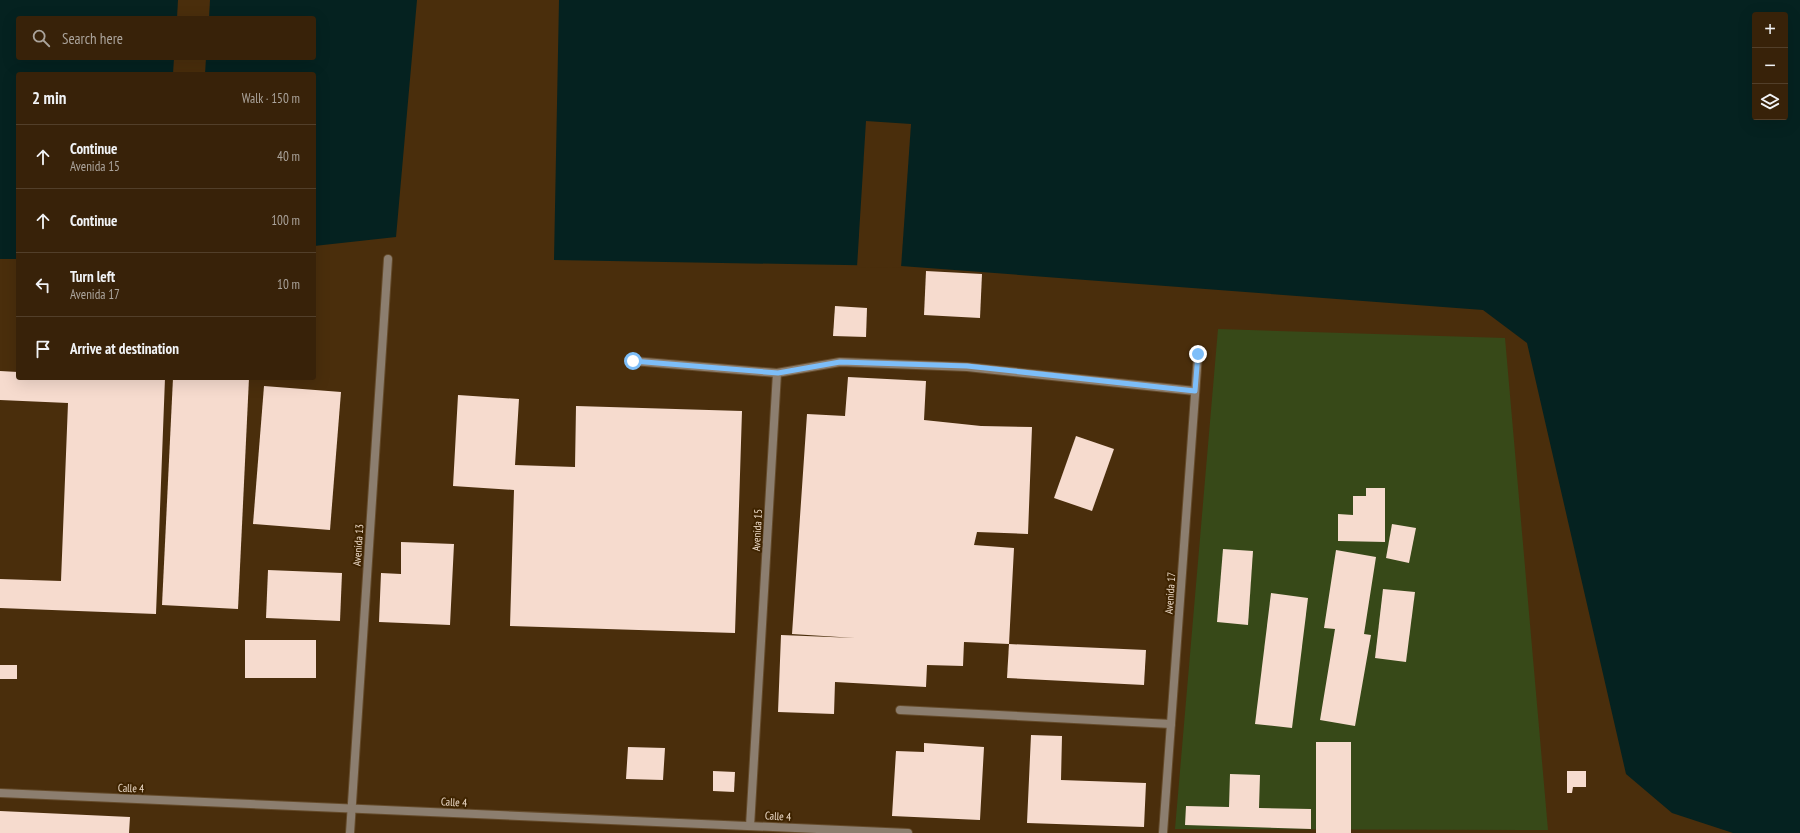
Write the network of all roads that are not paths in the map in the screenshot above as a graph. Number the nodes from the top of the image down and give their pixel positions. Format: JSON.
{"nodes":[{"id":1,"x":388,"y":259,"type":"dead end"},
{"id":2,"x":1198,"y":354,"type":"dead end"},
{"id":3,"x":633,"y":361,"type":"dead end"},
{"id":4,"x":778,"y":373,"type":"junction"},
{"id":5,"x":1195,"y":391,"type":"junction"},
{"id":6,"x":900,"y":710,"type":"dead end"},
{"id":7,"x":1171,"y":724,"type":"junction"},
{"id":8,"x":0,"y":793,"type":"edge"},
{"id":9,"x":352,"y":808,"type":"junction"},
{"id":10,"x":750,"y":830,"type":"edge"},
{"id":11,"x":350,"y":833,"type":"edge"},
{"id":12,"x":908,"y":833,"type":"edge"},
{"id":13,"x":1163,"y":833,"type":"edge"}],
"edges":[{"from":1,"to":9,"type":"street","name":"Avenida 13"},
{"from":2,"to":5,"type":"street","name":"Avenida 17"},
{"from":3,"to":4,"type":"street"},
{"from":4,"to":5,"type":"street"},
{"from":4,"to":10,"type":"street","name":"Avenida 15"},
{"from":5,"to":7,"type":"street","name":"Avenida 17"},
{"from":6,"to":7,"type":"street"},
{"from":7,"to":13,"type":"street","name":"Avenida 17"},
{"from":8,"to":9,"type":"street","name":"Calle 4"},
{"from":9,"to":10,"type":"street","name":"Calle 4"},
{"from":9,"to":11,"type":"street","name":"Avenida 13"},
{"from":10,"to":12,"type":"street","name":"Calle 4"}]}
